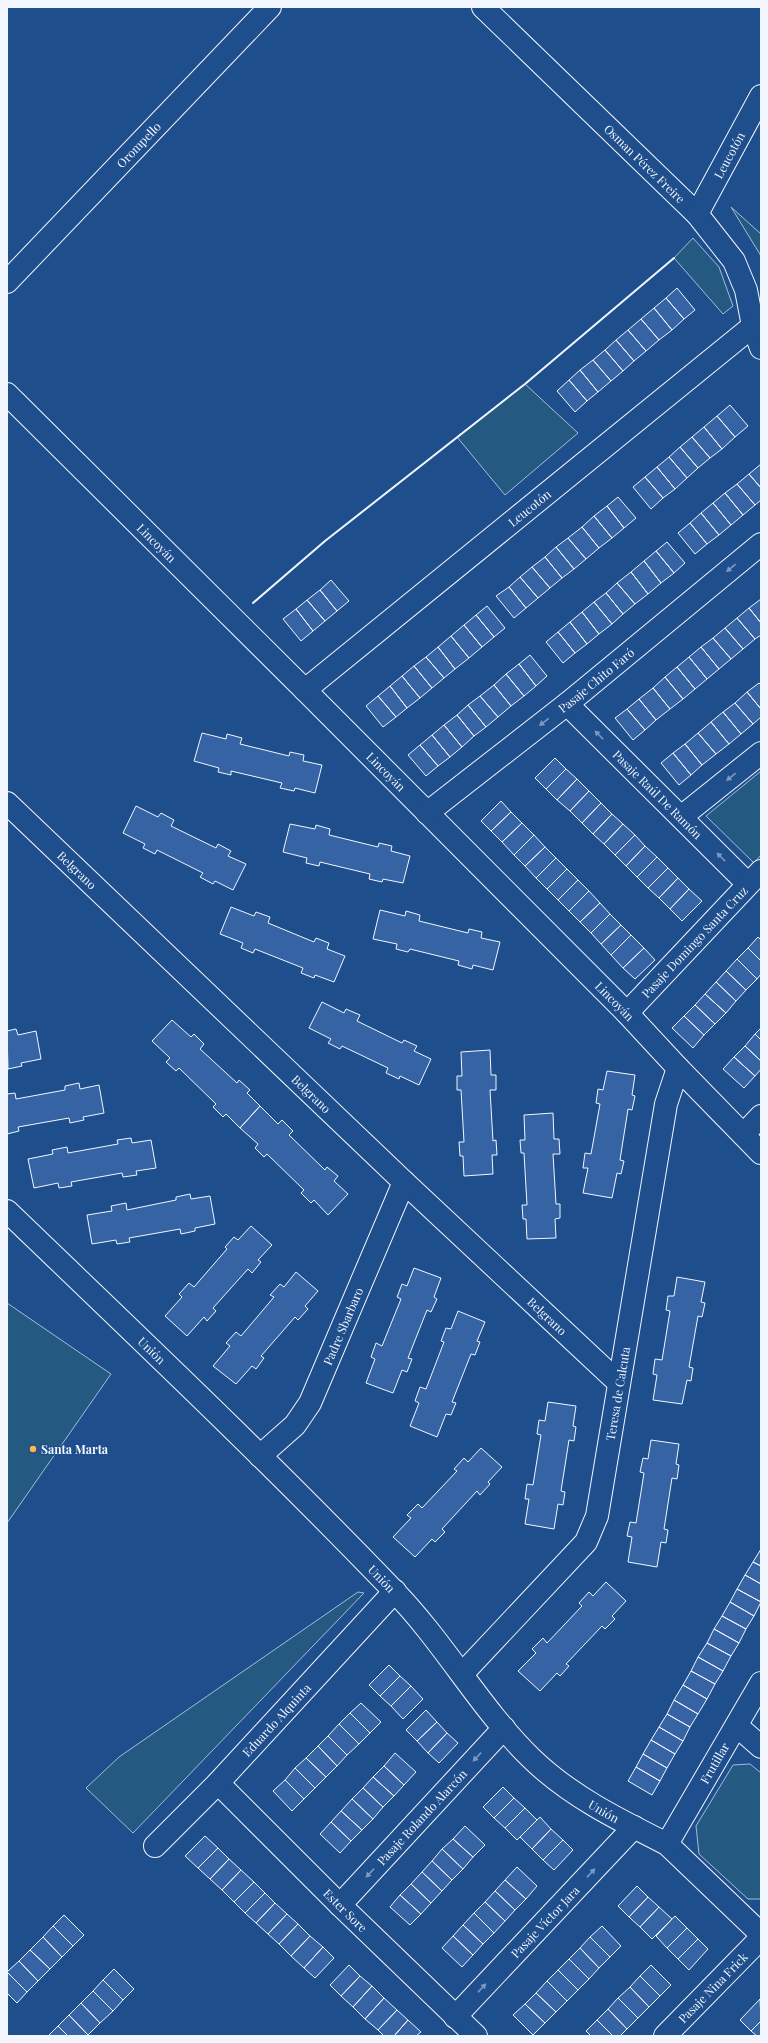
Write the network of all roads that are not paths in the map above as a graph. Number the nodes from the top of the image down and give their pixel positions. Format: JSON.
{"nodes":[{"id":1,"x":270,"y":7,"type":"edge"},
{"id":2,"x":483,"y":7,"type":"edge"},
{"id":3,"x":761,"y":96,"type":"edge"},
{"id":4,"x":754,"y":131,"type":"edge"},
{"id":5,"x":697,"y":214,"type":"junction"},
{"id":6,"x":7,"y":282,"type":"edge"},
{"id":7,"x":753,"y":326,"type":"junction"},
{"id":8,"x":761,"y":348,"type":"edge"},
{"id":9,"x":7,"y":394,"type":"edge"},
{"id":10,"x":761,"y":544,"type":"edge"},
{"id":11,"x":305,"y":690,"type":"junction"},
{"id":12,"x":567,"y":704,"type":"junction"},
{"id":13,"x":761,"y":753,"type":"edge"},
{"id":14,"x":7,"y":803,"type":"edge"},
{"id":15,"x":427,"y":813,"type":"junction"},
{"id":16,"x":681,"y":818,"type":"junction"},
{"id":17,"x":755,"y":878,"type":"edge"},
{"id":18,"x":627,"y":1013,"type":"junction"},
{"id":19,"x":678,"y":1068,"type":"junction"},
{"id":20,"x":761,"y":1116,"type":"edge"},
{"id":21,"x":744,"y":1134,"type":"junction"},
{"id":22,"x":761,"y":1153,"type":"edge"},
{"id":23,"x":404,"y":1182,"type":"junction"},
{"id":24,"x":7,"y":1211,"type":"edge"},
{"id":25,"x":619,"y":1382,"type":"junction"},
{"id":26,"x":260,"y":1456,"type":"junction"},
{"id":27,"x":394,"y":1591,"type":"junction"},
{"id":28,"x":463,"y":1674,"type":"junction"},
{"id":29,"x":761,"y":1683,"type":"edge"},
{"id":30,"x":737,"y":1726,"type":"junction"},
{"id":31,"x":504,"y":1728,"type":"junction"},
{"id":32,"x":761,"y":1747,"type":"edge"},
{"id":33,"x":218,"y":1783,"type":"junction"},
{"id":34,"x":634,"y":1827,"type":"junction"},
{"id":35,"x":668,"y":1844,"type":"junction"},
{"id":36,"x":155,"y":1846,"type":"dead end"},
{"id":37,"x":340,"y":1905,"type":"junction"},
{"id":38,"x":761,"y":1934,"type":"edge"},
{"id":39,"x":761,"y":1938,"type":"edge"},
{"id":40,"x":456,"y":2017,"type":"junction"},
{"id":41,"x":476,"y":2036,"type":"edge"},
{"id":42,"x":664,"y":2036,"type":"edge"}],
"edges":[{"from":1,"to":6,"type":"street","name":"Orompello"},
{"from":2,"to":5,"type":"street","name":"Osman Pérez Freire"},
{"from":3,"to":4,"type":"street","name":"Leucotón"},
{"from":4,"to":5,"type":"street","name":"Leucotón"},
{"from":5,"to":7,"type":"street","name":"Osman Pérez Freire"},
{"from":7,"to":8,"type":"street","name":"Osman Pérez Freire"},
{"from":7,"to":11,"type":"street","name":"Leucotón"},
{"from":9,"to":11,"type":"street","name":"Lincoyán"},
{"from":10,"to":12,"type":"street","name":"Pasaje Chito Faró","one_way":true},
{"from":11,"to":15,"type":"street","name":"Lincoyán"},
{"from":12,"to":15,"type":"street","name":"Pasaje Chito Faró","one_way":true},
{"from":16,"to":12,"type":"street","name":"Pasaje Raúl De Ramón","one_way":true},
{"from":13,"to":16,"type":"street","one_way":true},
{"from":14,"to":23,"type":"street","name":"Belgrano"},
{"from":15,"to":18,"type":"street","name":"Lincoyán"},
{"from":17,"to":16,"type":"street","name":"Pasaje Raúl De Ramón","one_way":true},
{"from":17,"to":18,"type":"street","name":"Pasaje Domingo Santa Cruz"},
{"from":18,"to":19,"type":"street","name":"Lincoyán"},
{"from":19,"to":21,"type":"street","name":"Lincoyán"},
{"from":19,"to":25,"type":"street","name":"Teresa de Calcuta"},
{"from":20,"to":21,"type":"street"},
{"from":21,"to":22,"type":"street","name":"Lincoyán"},
{"from":23,"to":25,"type":"street","name":"Belgrano"},
{"from":23,"to":26,"type":"street","name":"Padre Sbarbaro"},
{"from":24,"to":26,"type":"street","name":"Unión"},
{"from":25,"to":28,"type":"street","name":"Teresa de Calcuta"},
{"from":26,"to":27,"type":"street","name":"Unión"},
{"from":27,"to":28,"type":"street","name":"Unión"},
{"from":27,"to":33,"type":"street","name":"Eduardo Alquinta"},
{"from":28,"to":31,"type":"street","name":"Unión"},
{"from":29,"to":30,"type":"street","name":"Frutillar"},
{"from":30,"to":32,"type":"street"},
{"from":30,"to":35,"type":"street","name":"Frutillar"},
{"from":31,"to":34,"type":"street","name":"Unión"},
{"from":31,"to":37,"type":"street","name":"Pasaje Rolando Alarcón","one_way":true},
{"from":33,"to":36,"type":"street","name":"Eduardo Alquinta"},
{"from":33,"to":37,"type":"street","name":"Ester Sore"},
{"from":34,"to":35,"type":"street","name":"Unión"},
{"from":40,"to":34,"type":"street","name":"Pasaje Víctor Jara","one_way":true},
{"from":35,"to":38,"type":"street","name":"Unión"},
{"from":37,"to":40,"type":"street","name":"Ester Sore"},
{"from":39,"to":42,"type":"street","name":"Pasaje Nina Frick"},
{"from":40,"to":41,"type":"street","name":"Ester Sore"}]}
